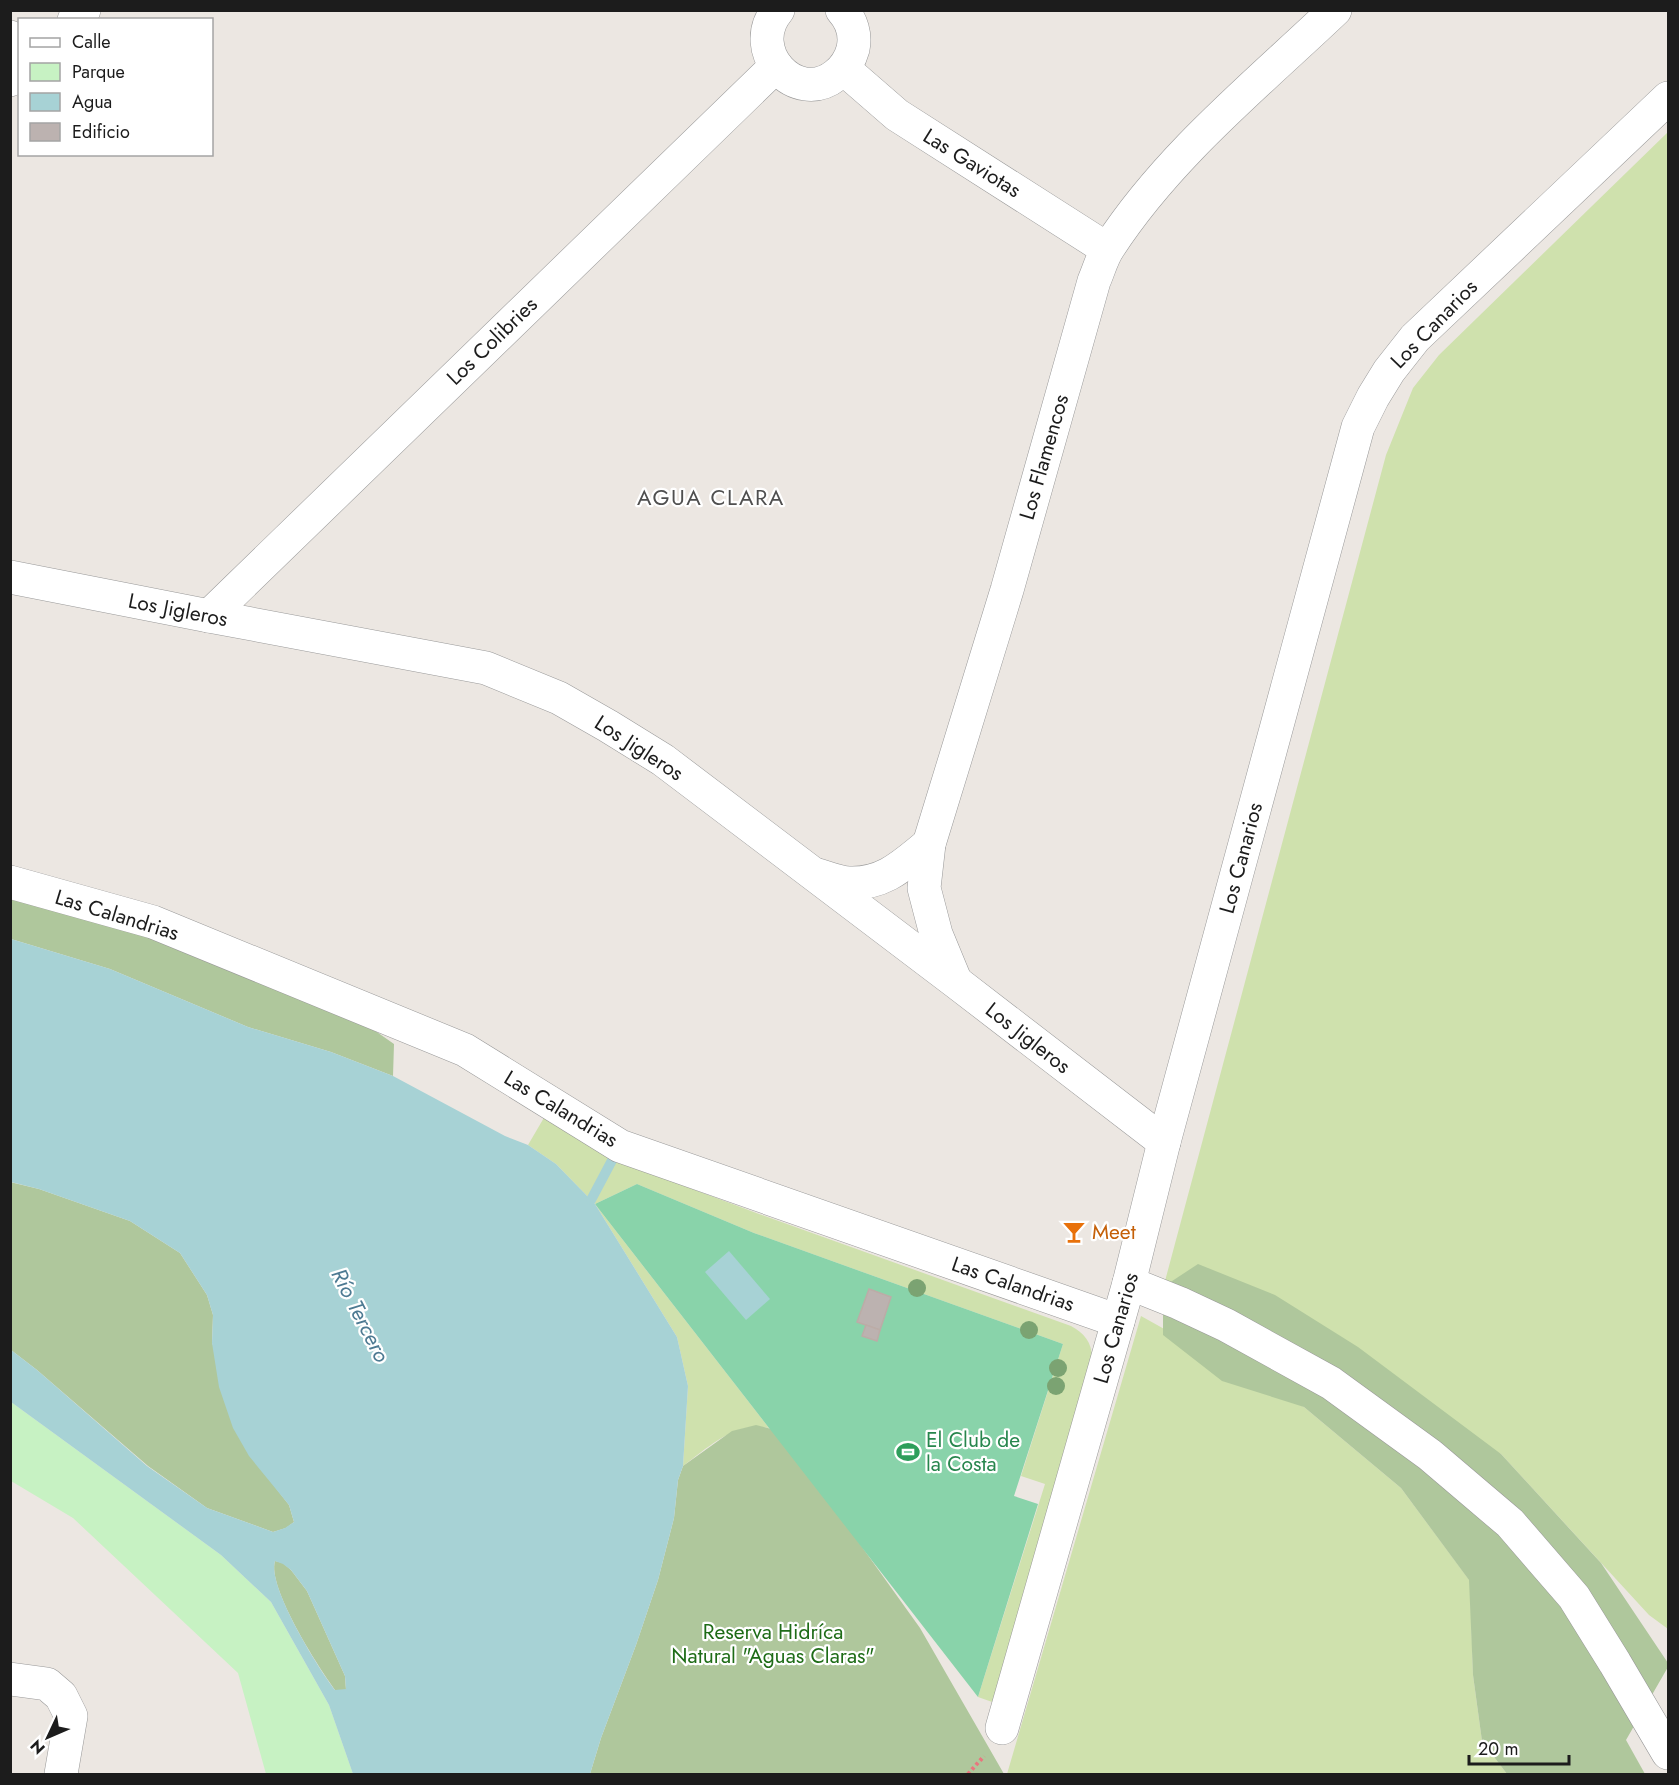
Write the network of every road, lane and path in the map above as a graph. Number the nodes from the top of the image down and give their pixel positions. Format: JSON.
{"nodes":[{"id":1,"x":778,"y":10,"type":"edge"},
{"id":2,"x":842,"y":10,"type":"edge"},
{"id":3,"x":1335,"y":10,"type":"edge"},
{"id":4,"x":776,"y":66,"type":"junction"},
{"id":5,"x":844,"y":69,"type":"junction"},
{"id":6,"x":1668,"y":98,"type":"edge"},
{"id":7,"x":1107,"y":249,"type":"junction"},
{"id":8,"x":10,"y":577,"type":"edge"},
{"id":9,"x":209,"y":616,"type":"junction"},
{"id":10,"x":930,"y":844,"type":"junction"},
{"id":11,"x":813,"y":874,"type":"junction"},
{"id":12,"x":10,"y":882,"type":"edge"},
{"id":13,"x":956,"y":982,"type":"junction"},
{"id":14,"x":1164,"y":1142,"type":"junction"},
{"id":15,"x":1129,"y":1283,"type":"junction"},
{"id":16,"x":1118,"y":1321,"type":"junction"},
{"id":17,"x":10,"y":1679,"type":"edge"},
{"id":18,"x":1002,"y":1728,"type":"dead end"},
{"id":19,"x":1668,"y":1753,"type":"edge"},
{"id":20,"x":61,"y":1774,"type":"edge"}],
"edges":[{"from":1,"to":4,"type":"street"},
{"from":2,"to":5,"type":"street"},
{"from":3,"to":7,"type":"street","name":"Los Flamencos"},
{"from":4,"to":5,"type":"street"},
{"from":4,"to":9,"type":"street","name":"Los Colibries"},
{"from":5,"to":7,"type":"street","name":"Las Gaviotas"},
{"from":6,"to":14,"type":"street","name":"Los Canarios"},
{"from":7,"to":10,"type":"street","name":"Los Flamencos"},
{"from":8,"to":9,"type":"street","name":"Los Jigleros"},
{"from":9,"to":11,"type":"street","name":"Los Jigleros"},
{"from":10,"to":11,"type":"street"},
{"from":10,"to":13,"type":"street","name":"Los Flamencos"},
{"from":11,"to":13,"type":"street","name":"Los Jigleros"},
{"from":12,"to":16,"type":"street","name":"Las Calandrias"},
{"from":13,"to":14,"type":"street","name":"Los Jigleros"},
{"from":14,"to":15,"type":"street","name":"Los Canarios"},
{"from":15,"to":16,"type":"street","name":"Los Canarios"},
{"from":15,"to":19,"type":"street"},
{"from":16,"to":18,"type":"street","name":"Los Canarios"},
{"from":17,"to":20,"type":"street"}]}
